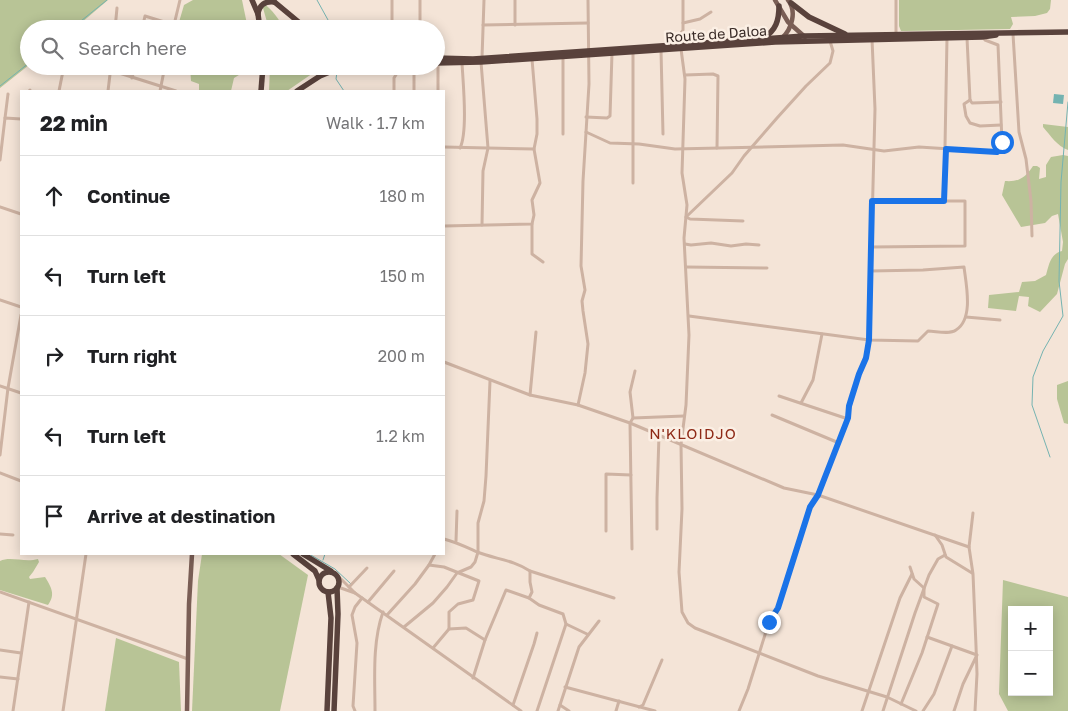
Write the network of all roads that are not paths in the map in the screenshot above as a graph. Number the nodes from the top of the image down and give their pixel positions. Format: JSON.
{"nodes":[{"id":1,"x":180,"y":0,"type":"edge"},
{"id":2,"x":252,"y":0,"type":"edge"},
{"id":3,"x":392,"y":0,"type":"edge"},
{"id":4,"x":420,"y":0,"type":"edge"},
{"id":5,"x":484,"y":0,"type":"edge"},
{"id":6,"x":515,"y":0,"type":"edge"},
{"id":7,"x":588,"y":0,"type":"edge"},
{"id":8,"x":683,"y":0,"type":"edge"},
{"id":9,"x":775,"y":0,"type":"edge"},
{"id":10,"x":896,"y":0,"type":"edge"},
{"id":11,"x":273,"y":1,"type":"edge"},
{"id":12,"x":789,"y":1,"type":"edge"},
{"id":13,"x":779,"y":6,"type":"junction"},
{"id":14,"x":117,"y":8,"type":"dead end"},
{"id":15,"x":711,"y":12,"type":"dead end"},
{"id":16,"x":258,"y":14,"type":"junction"},
{"id":17,"x":116,"y":20,"type":"edge"},
{"id":18,"x":144,"y":20,"type":"edge"},
{"id":19,"x":155,"y":20,"type":"edge"},
{"id":20,"x":175,"y":20,"type":"edge"},
{"id":21,"x":259,"y":20,"type":"edge"},
{"id":22,"x":296,"y":20,"type":"edge"},
{"id":23,"x":392,"y":20,"type":"edge"},
{"id":24,"x":420,"y":20,"type":"edge"},
{"id":25,"x":588,"y":23,"type":"junction"},
{"id":26,"x":683,"y":23,"type":"junction"},
{"id":27,"x":483,"y":25,"type":"junction"},
{"id":28,"x":515,"y":25,"type":"junction"},
{"id":29,"x":791,"y":25,"type":"junction"},
{"id":30,"x":1068,"y":32,"type":"edge"},
{"id":31,"x":896,"y":34,"type":"junction"},
{"id":32,"x":998,"y":34,"type":"junction"},
{"id":33,"x":1013,"y":34,"type":"junction"},
{"id":34,"x":804,"y":36,"type":"junction"},
{"id":35,"x":850,"y":36,"type":"junction"},
{"id":36,"x":967,"y":37,"type":"junction"},
{"id":37,"x":984,"y":37,"type":"junction"},
{"id":38,"x":783,"y":38,"type":"junction"},
{"id":39,"x":947,"y":38,"type":"junction"},
{"id":40,"x":758,"y":39,"type":"junction"},
{"id":41,"x":872,"y":39,"type":"junction"},
{"id":42,"x":830,"y":40,"type":"junction"},
{"id":43,"x":810,"y":41,"type":"junction"},
{"id":44,"x":775,"y":42,"type":"junction"},
{"id":45,"x":673,"y":44,"type":"junction"},
{"id":46,"x":681,"y":49,"type":"junction"},
{"id":47,"x":660,"y":50,"type":"junction"},
{"id":48,"x":632,"y":52,"type":"junction"},
{"id":49,"x":588,"y":53,"type":"junction"},
{"id":50,"x":612,"y":53,"type":"junction"},
{"id":51,"x":563,"y":57,"type":"junction"},
{"id":52,"x":532,"y":59,"type":"junction"},
{"id":53,"x":482,"y":60,"type":"junction"},
{"id":54,"x":445,"y":61,"type":"edge"},
{"id":55,"x":445,"y":62,"type":"edge"},
{"id":56,"x":462,"y":63,"type":"junction"},
{"id":57,"x":62,"y":75,"type":"edge"},
{"id":58,"x":110,"y":75,"type":"edge"},
{"id":59,"x":123,"y":75,"type":"edge"},
{"id":60,"x":133,"y":75,"type":"edge"},
{"id":61,"x":163,"y":75,"type":"edge"},
{"id":62,"x":262,"y":75,"type":"edge"},
{"id":63,"x":322,"y":75,"type":"edge"},
{"id":64,"x":396,"y":75,"type":"edge"},
{"id":65,"x":414,"y":75,"type":"edge"},
{"id":66,"x":437,"y":75,"type":"edge"},
{"id":67,"x":685,"y":75,"type":"junction"},
{"id":68,"x":132,"y":78,"type":"junction"},
{"id":69,"x":160,"y":86,"type":"junction"},
{"id":70,"x":59,"y":90,"type":"edge"},
{"id":71,"x":108,"y":90,"type":"edge"},
{"id":72,"x":160,"y":90,"type":"edge"},
{"id":73,"x":173,"y":90,"type":"edge"},
{"id":74,"x":261,"y":90,"type":"edge"},
{"id":75,"x":299,"y":90,"type":"edge"},
{"id":76,"x":394,"y":90,"type":"edge"},
{"id":77,"x":414,"y":90,"type":"edge"},
{"id":78,"x":438,"y":90,"type":"edge"},
{"id":79,"x":8,"y":94,"type":"dead end"},
{"id":80,"x":970,"y":100,"type":"junction"},
{"id":81,"x":1001,"y":102,"type":"junction"},
{"id":82,"x":586,"y":117,"type":"junction"},
{"id":83,"x":5,"y":118,"type":"junction"},
{"id":84,"x":20,"y":119,"type":"edge"},
{"id":85,"x":1001,"y":125,"type":"junction"},
{"id":86,"x":586,"y":132,"type":"junction"},
{"id":87,"x":563,"y":134,"type":"dead end"},
{"id":88,"x":663,"y":134,"type":"dead end"},
{"id":89,"x":632,"y":144,"type":"junction"},
{"id":90,"x":445,"y":147,"type":"edge"},
{"id":91,"x":460,"y":148,"type":"junction"},
{"id":92,"x":488,"y":148,"type":"junction"},
{"id":93,"x":717,"y":148,"type":"junction"},
{"id":94,"x":752,"y":148,"type":"junction"},
{"id":95,"x":534,"y":149,"type":"junction"},
{"id":96,"x":946,"y":149,"type":"junction"},
{"id":97,"x":682,"y":150,"type":"junction"},
{"id":98,"x":874,"y":150,"type":"junction"},
{"id":99,"x":0,"y":160,"type":"edge"},
{"id":100,"x":632,"y":183,"type":"dead end"},
{"id":101,"x":872,"y":201,"type":"junction"},
{"id":102,"x":944,"y":201,"type":"junction"},
{"id":103,"x":0,"y":207,"type":"edge"},
{"id":104,"x":20,"y":214,"type":"edge"},
{"id":105,"x":686,"y":217,"type":"junction"},
{"id":106,"x":743,"y":221,"type":"dead end"},
{"id":107,"x":532,"y":224,"type":"junction"},
{"id":108,"x":482,"y":225,"type":"junction"},
{"id":109,"x":445,"y":226,"type":"edge"},
{"id":110,"x":1032,"y":236,"type":"dead end"},
{"id":111,"x":685,"y":244,"type":"junction"},
{"id":112,"x":759,"y":245,"type":"dead end"},
{"id":113,"x":871,"y":247,"type":"junction"},
{"id":114,"x":543,"y":262,"type":"dead end"},
{"id":115,"x":686,"y":267,"type":"junction"},
{"id":116,"x":767,"y":268,"type":"dead end"},
{"id":117,"x":870,"y":270,"type":"junction"},
{"id":118,"x":0,"y":300,"type":"edge"},
{"id":119,"x":20,"y":307,"type":"edge"},
{"id":120,"x":689,"y":316,"type":"junction"},
{"id":121,"x":966,"y":316,"type":"junction"},
{"id":122,"x":1000,"y":320,"type":"dead end"},
{"id":123,"x":20,"y":321,"type":"edge"},
{"id":124,"x":536,"y":332,"type":"dead end"},
{"id":125,"x":822,"y":334,"type":"junction"},
{"id":126,"x":869,"y":340,"type":"junction"},
{"id":127,"x":445,"y":362,"type":"edge"},
{"id":128,"x":635,"y":372,"type":"dead end"},
{"id":129,"x":490,"y":381,"type":"junction"},
{"id":130,"x":0,"y":386,"type":"edge"},
{"id":131,"x":8,"y":388,"type":"junction"},
{"id":132,"x":20,"y":393,"type":"edge"},
{"id":133,"x":530,"y":395,"type":"junction"},
{"id":134,"x":779,"y":396,"type":"dead end"},
{"id":135,"x":801,"y":403,"type":"junction"},
{"id":136,"x":578,"y":405,"type":"junction"},
{"id":137,"x":772,"y":415,"type":"dead end"},
{"id":138,"x":684,"y":416,"type":"junction"},
{"id":139,"x":633,"y":418,"type":"junction"},
{"id":140,"x":848,"y":418,"type":"junction"},
{"id":141,"x":630,"y":423,"type":"junction"},
{"id":142,"x":659,"y":435,"type":"junction"},
{"id":143,"x":839,"y":443,"type":"junction"},
{"id":144,"x":681,"y":444,"type":"junction"},
{"id":145,"x":0,"y":455,"type":"edge"},
{"id":146,"x":0,"y":473,"type":"edge"},
{"id":147,"x":631,"y":475,"type":"junction"},
{"id":148,"x":20,"y":481,"type":"edge"},
{"id":149,"x":818,"y":495,"type":"junction"},
{"id":150,"x":457,"y":511,"type":"dead end"},
{"id":151,"x":973,"y":513,"type":"dead end"},
{"id":152,"x":657,"y":528,"type":"dead end"},
{"id":153,"x":606,"y":531,"type":"dead end"},
{"id":154,"x":0,"y":534,"type":"edge"},
{"id":155,"x":12,"y":535,"type":"dead end"},
{"id":156,"x":934,"y":535,"type":"junction"},
{"id":157,"x":445,"y":539,"type":"edge"},
{"id":158,"x":456,"y":542,"type":"junction"},
{"id":159,"x":969,"y":547,"type":"junction"},
{"id":160,"x":632,"y":549,"type":"dead end"},
{"id":161,"x":478,"y":552,"type":"junction"},
{"id":162,"x":86,"y":555,"type":"edge"},
{"id":163,"x":192,"y":555,"type":"edge"},
{"id":164,"x":294,"y":555,"type":"edge"},
{"id":165,"x":305,"y":555,"type":"edge"},
{"id":166,"x":434,"y":555,"type":"edge"},
{"id":167,"x":946,"y":555,"type":"junction"},
{"id":168,"x":429,"y":565,"type":"junction"},
{"id":169,"x":910,"y":567,"type":"dead end"},
{"id":170,"x":367,"y":568,"type":"dead end"},
{"id":171,"x":394,"y":571,"type":"dead end"},
{"id":172,"x":530,"y":571,"type":"junction"},
{"id":173,"x":331,"y":572,"type":"junction"},
{"id":174,"x":457,"y":573,"type":"junction"},
{"id":175,"x":912,"y":574,"type":"junction"},
{"id":176,"x":973,"y":574,"type":"junction"},
{"id":177,"x":338,"y":576,"type":"junction"},
{"id":178,"x":319,"y":583,"type":"junction"},
{"id":179,"x":349,"y":587,"type":"junction"},
{"id":180,"x":337,"y":588,"type":"junction"},
{"id":181,"x":924,"y":588,"type":"junction"},
{"id":182,"x":0,"y":592,"type":"edge"},
{"id":183,"x":328,"y":592,"type":"junction"},
{"id":184,"x":355,"y":593,"type":"junction"},
{"id":185,"x":362,"y":598,"type":"junction"},
{"id":186,"x":529,"y":598,"type":"junction"},
{"id":187,"x":614,"y":598,"type":"dead end"},
{"id":188,"x":29,"y":602,"type":"junction"},
{"id":189,"x":368,"y":602,"type":"junction"},
{"id":190,"x":383,"y":612,"type":"junction"},
{"id":191,"x":387,"y":615,"type":"junction"},
{"id":192,"x":76,"y":619,"type":"junction"},
{"id":193,"x":599,"y":621,"type":"dead end"},
{"id":194,"x":566,"y":624,"type":"junction"},
{"id":195,"x":404,"y":627,"type":"junction"},
{"id":196,"x":448,"y":629,"type":"junction"},
{"id":197,"x":537,"y":633,"type":"dead end"},
{"id":198,"x":587,"y":634,"type":"junction"},
{"id":199,"x":928,"y":636,"type":"junction"},
{"id":200,"x":486,"y":640,"type":"junction"},
{"id":201,"x":952,"y":646,"type":"junction"},
{"id":202,"x":433,"y":648,"type":"junction"},
{"id":203,"x":0,"y":650,"type":"edge"},
{"id":204,"x":22,"y":654,"type":"junction"},
{"id":205,"x":759,"y":654,"type":"junction"},
{"id":206,"x":977,"y":655,"type":"junction"},
{"id":207,"x":188,"y":659,"type":"junction"},
{"id":208,"x":662,"y":660,"type":"dead end"},
{"id":209,"x":0,"y":677,"type":"edge"},
{"id":210,"x":473,"y":678,"type":"junction"},
{"id":211,"x":18,"y":679,"type":"junction"},
{"id":212,"x":565,"y":688,"type":"junction"},
{"id":213,"x":870,"y":691,"type":"junction"},
{"id":214,"x":887,"y":697,"type":"junction"},
{"id":215,"x":619,"y":701,"type":"junction"},
{"id":216,"x":901,"y":704,"type":"junction"},
{"id":217,"x":512,"y":705,"type":"junction"},
{"id":218,"x":560,"y":705,"type":"junction"},
{"id":219,"x":638,"y":707,"type":"junction"},
{"id":220,"x":13,"y":711,"type":"edge"},
{"id":221,"x":63,"y":711,"type":"edge"},
{"id":222,"x":187,"y":711,"type":"edge"},
{"id":223,"x":327,"y":711,"type":"edge"},
{"id":224,"x":334,"y":711,"type":"edge"},
{"id":225,"x":355,"y":711,"type":"edge"},
{"id":226,"x":375,"y":711,"type":"edge"},
{"id":227,"x":521,"y":711,"type":"edge"},
{"id":228,"x":537,"y":711,"type":"edge"},
{"id":229,"x":558,"y":711,"type":"edge"},
{"id":230,"x":568,"y":711,"type":"edge"},
{"id":231,"x":616,"y":711,"type":"edge"},
{"id":232,"x":655,"y":711,"type":"edge"},
{"id":233,"x":739,"y":711,"type":"edge"},
{"id":234,"x":862,"y":711,"type":"edge"},
{"id":235,"x":883,"y":711,"type":"edge"},
{"id":236,"x":916,"y":711,"type":"edge"},
{"id":237,"x":923,"y":711,"type":"edge"},
{"id":238,"x":954,"y":711,"type":"edge"},
{"id":239,"x":975,"y":711,"type":"edge"}],
"edges":[{"from":1,"to":20,"type":"street"},
{"from":2,"to":16,"type":"highway"},
{"from":3,"to":23,"type":"street"},
{"from":4,"to":24,"type":"street"},
{"from":5,"to":27,"type":"street"},
{"from":6,"to":28,"type":"street"},
{"from":7,"to":25,"type":"street"},
{"from":8,"to":26,"type":"street"},
{"from":9,"to":13,"type":"main road"},
{"from":10,"to":31,"type":"street"},
{"from":11,"to":16,"type":"highway"},
{"from":11,"to":22,"type":"highway"},
{"from":12,"to":29,"type":"main road"},
{"from":12,"to":35,"type":"highway"},
{"from":13,"to":29,"type":"main road"},
{"from":13,"to":40,"type":"highway"},
{"from":14,"to":17,"type":"street"},
{"from":15,"to":26,"type":"street"},
{"from":16,"to":21,"type":"highway"},
{"from":18,"to":19,"type":"street"},
{"from":25,"to":28,"type":"street"},
{"from":25,"to":49,"type":"street"},
{"from":26,"to":45,"type":"street"},
{"from":27,"to":28,"type":"street"},
{"from":27,"to":53,"type":"street"},
{"from":29,"to":34,"type":"main road"},
{"from":29,"to":38,"type":"main road"},
{"from":30,"to":33,"type":"highway"},
{"from":31,"to":32,"type":"highway","name":"Route de Daloa"},
{"from":31,"to":35,"type":"highway","name":"Route de Daloa"},
{"from":32,"to":33,"type":"highway"},
{"from":32,"to":37,"type":"highway","name":"Route de Daloa"},
{"from":33,"to":110,"type":"street"},
{"from":34,"to":35,"type":"highway","name":"Route de Daloa"},
{"from":34,"to":38,"type":"highway","name":"Route de Daloa"},
{"from":34,"to":43,"type":"main road"},
{"from":36,"to":37,"type":"highway","name":"Route de Daloa"},
{"from":36,"to":39,"type":"highway","name":"Route de Daloa"},
{"from":36,"to":80,"type":"street"},
{"from":37,"to":81,"type":"street"},
{"from":38,"to":40,"type":"highway","name":"Route de Daloa"},
{"from":38,"to":44,"type":"main road"},
{"from":39,"to":41,"type":"highway","name":"Route de Daloa"},
{"from":39,"to":96,"type":"street"},
{"from":40,"to":45,"type":"highway","name":"Route de Daloa"},
{"from":41,"to":42,"type":"highway","name":"Route de Daloa"},
{"from":41,"to":98,"type":"street"},
{"from":42,"to":43,"type":"highway","name":"Route de Daloa"},
{"from":42,"to":94,"type":"street"},
{"from":43,"to":44,"type":"highway","name":"Route de Daloa"},
{"from":44,"to":46,"type":"highway","name":"Route de Daloa"},
{"from":45,"to":49,"type":"highway","name":"Route de Daloa"},
{"from":46,"to":47,"type":"highway","name":"Route de Daloa"},
{"from":46,"to":67,"type":"street"},
{"from":47,"to":48,"type":"highway","name":"Route de Daloa"},
{"from":47,"to":88,"type":"street"},
{"from":48,"to":50,"type":"highway","name":"Route de Daloa"},
{"from":48,"to":89,"type":"street"},
{"from":49,"to":50,"type":"highway","name":"Route de Daloa"},
{"from":49,"to":51,"type":"highway","name":"Route de Daloa"},
{"from":49,"to":53,"type":"highway","name":"Route de Daloa"},
{"from":49,"to":82,"type":"street"},
{"from":50,"to":82,"type":"street"},
{"from":51,"to":52,"type":"highway","name":"Route de Daloa"},
{"from":51,"to":87,"type":"street"},
{"from":52,"to":53,"type":"highway","name":"Route de Daloa"},
{"from":52,"to":95,"type":"street"},
{"from":53,"to":54,"type":"highway","name":"Route de Daloa"},
{"from":53,"to":56,"type":"highway","name":"Route de Daloa"},
{"from":53,"to":92,"type":"street"},
{"from":55,"to":56,"type":"highway","name":"Route de Daloa"},
{"from":56,"to":91,"type":"street"},
{"from":57,"to":70,"type":"street"},
{"from":58,"to":71,"type":"street"},
{"from":59,"to":68,"type":"street"},
{"from":60,"to":68,"type":"street"},
{"from":61,"to":69,"type":"street"},
{"from":62,"to":74,"type":"highway"},
{"from":63,"to":75,"type":"highway"},
{"from":64,"to":76,"type":"street"},
{"from":65,"to":77,"type":"street"},
{"from":66,"to":78,"type":"street"},
{"from":67,"to":93,"type":"street"},
{"from":67,"to":97,"type":"street"},
{"from":68,"to":69,"type":"street"},
{"from":69,"to":72,"type":"street"},
{"from":69,"to":73,"type":"street"},
{"from":79,"to":83,"type":"street"},
{"from":80,"to":81,"type":"street"},
{"from":80,"to":85,"type":"street"},
{"from":81,"to":85,"type":"street"},
{"from":82,"to":86,"type":"street"},
{"from":83,"to":84,"type":"street"},
{"from":83,"to":99,"type":"street"},
{"from":85,"to":96,"type":"street"},
{"from":86,"to":89,"type":"street"},
{"from":86,"to":136,"type":"street"},
{"from":89,"to":97,"type":"street"},
{"from":89,"to":100,"type":"street"},
{"from":90,"to":91,"type":"street"},
{"from":91,"to":92,"type":"street"},
{"from":92,"to":95,"type":"street"},
{"from":92,"to":108,"type":"street"},
{"from":93,"to":94,"type":"street"},
{"from":93,"to":97,"type":"street"},
{"from":94,"to":98,"type":"street"},
{"from":94,"to":105,"type":"street"},
{"from":95,"to":107,"type":"street"},
{"from":96,"to":98,"type":"street"},
{"from":96,"to":102,"type":"street"},
{"from":97,"to":105,"type":"street"},
{"from":98,"to":101,"type":"street"},
{"from":101,"to":102,"type":"street"},
{"from":101,"to":113,"type":"street"},
{"from":102,"to":113,"type":"street"},
{"from":103,"to":104,"type":"street"},
{"from":105,"to":106,"type":"street"},
{"from":105,"to":111,"type":"street"},
{"from":107,"to":108,"type":"street"},
{"from":107,"to":114,"type":"street"},
{"from":108,"to":109,"type":"street"},
{"from":111,"to":112,"type":"street"},
{"from":111,"to":115,"type":"street"},
{"from":113,"to":117,"type":"street"},
{"from":115,"to":116,"type":"street"},
{"from":115,"to":120,"type":"street"},
{"from":117,"to":121,"type":"street"},
{"from":117,"to":126,"type":"street"},
{"from":118,"to":119,"type":"street"},
{"from":120,"to":125,"type":"street"},
{"from":120,"to":138,"type":"street"},
{"from":121,"to":122,"type":"street"},
{"from":121,"to":126,"type":"street"},
{"from":123,"to":131,"type":"street"},
{"from":124,"to":133,"type":"street"},
{"from":125,"to":126,"type":"street"},
{"from":125,"to":135,"type":"street"},
{"from":126,"to":140,"type":"street"},
{"from":127,"to":129,"type":"street"},
{"from":128,"to":139,"type":"street"},
{"from":129,"to":133,"type":"street"},
{"from":129,"to":161,"type":"street"},
{"from":130,"to":131,"type":"street"},
{"from":131,"to":132,"type":"street"},
{"from":131,"to":145,"type":"street"},
{"from":133,"to":136,"type":"street"},
{"from":134,"to":135,"type":"street"},
{"from":135,"to":140,"type":"street"},
{"from":136,"to":141,"type":"street"},
{"from":137,"to":143,"type":"street"},
{"from":138,"to":139,"type":"street"},
{"from":138,"to":144,"type":"street"},
{"from":139,"to":141,"type":"street"},
{"from":140,"to":143,"type":"street"},
{"from":141,"to":142,"type":"street"},
{"from":141,"to":147,"type":"street"},
{"from":142,"to":144,"type":"street"},
{"from":142,"to":152,"type":"street"},
{"from":143,"to":149,"type":"street"},
{"from":144,"to":149,"type":"street"},
{"from":144,"to":205,"type":"street"},
{"from":146,"to":148,"type":"street"},
{"from":147,"to":153,"type":"street"},
{"from":147,"to":160,"type":"street"},
{"from":149,"to":156,"type":"street"},
{"from":149,"to":205,"type":"street"},
{"from":150,"to":158,"type":"street"},
{"from":151,"to":159,"type":"street"},
{"from":154,"to":155,"type":"street"},
{"from":156,"to":159,"type":"street"},
{"from":156,"to":167,"type":"street"},
{"from":157,"to":158,"type":"street"},
{"from":158,"to":161,"type":"street"},
{"from":159,"to":176,"type":"street"},
{"from":161,"to":172,"type":"street"},
{"from":161,"to":174,"type":"street"},
{"from":162,"to":192,"type":"street"},
{"from":163,"to":207,"type":"main road"},
{"from":164,"to":178,"type":"highway"},
{"from":165,"to":173,"type":"highway"},
{"from":166,"to":168,"type":"street"},
{"from":167,"to":176,"type":"street"},
{"from":167,"to":181,"type":"street"},
{"from":168,"to":174,"type":"street"},
{"from":168,"to":191,"type":"street"},
{"from":169,"to":175,"type":"street"},
{"from":170,"to":179,"type":"street"},
{"from":171,"to":189,"type":"street"},
{"from":172,"to":186,"type":"street"},
{"from":172,"to":187,"type":"street"},
{"from":173,"to":177,"type":"highway"},
{"from":173,"to":178,"type":"highway"},
{"from":174,"to":195,"type":"street"},
{"from":174,"to":196,"type":"street"},
{"from":175,"to":181,"type":"street"},
{"from":175,"to":213,"type":"street"},
{"from":176,"to":206,"type":"street"},
{"from":177,"to":179,"type":"street"},
{"from":177,"to":180,"type":"highway"},
{"from":178,"to":183,"type":"highway"},
{"from":179,"to":184,"type":"street"},
{"from":180,"to":183,"type":"highway"},
{"from":180,"to":184,"type":"street"},
{"from":180,"to":224,"type":"highway"},
{"from":181,"to":199,"type":"street"},
{"from":181,"to":214,"type":"street"},
{"from":182,"to":188,"type":"street"},
{"from":183,"to":223,"type":"highway"},
{"from":184,"to":185,"type":"street"},
{"from":185,"to":189,"type":"street"},
{"from":185,"to":225,"type":"street"},
{"from":186,"to":194,"type":"street"},
{"from":186,"to":200,"type":"street"},
{"from":188,"to":192,"type":"street"},
{"from":188,"to":204,"type":"street"},
{"from":189,"to":190,"type":"street"},
{"from":190,"to":191,"type":"street"},
{"from":190,"to":226,"type":"street"},
{"from":191,"to":195,"type":"street"},
{"from":192,"to":207,"type":"street"},
{"from":192,"to":221,"type":"street"},
{"from":193,"to":198,"type":"street"},
{"from":194,"to":198,"type":"street"},
{"from":194,"to":228,"type":"street"},
{"from":195,"to":202,"type":"street"},
{"from":196,"to":200,"type":"street"},
{"from":196,"to":202,"type":"street"},
{"from":197,"to":217,"type":"street"},
{"from":198,"to":212,"type":"street"},
{"from":199,"to":201,"type":"street"},
{"from":199,"to":216,"type":"street"},
{"from":200,"to":210,"type":"street"},
{"from":201,"to":206,"type":"street"},
{"from":201,"to":237,"type":"street"},
{"from":202,"to":210,"type":"street"},
{"from":203,"to":204,"type":"street"},
{"from":204,"to":211,"type":"street"},
{"from":205,"to":213,"type":"street"},
{"from":205,"to":233,"type":"street"},
{"from":206,"to":238,"type":"street"},
{"from":206,"to":239,"type":"street"},
{"from":207,"to":222,"type":"main road"},
{"from":208,"to":219,"type":"street"},
{"from":209,"to":211,"type":"street"},
{"from":210,"to":217,"type":"street"},
{"from":211,"to":220,"type":"street"},
{"from":212,"to":215,"type":"street"},
{"from":212,"to":218,"type":"street"},
{"from":213,"to":214,"type":"street"},
{"from":213,"to":234,"type":"street"},
{"from":214,"to":216,"type":"street"},
{"from":214,"to":235,"type":"street"},
{"from":215,"to":219,"type":"street"},
{"from":215,"to":231,"type":"street"},
{"from":216,"to":236,"type":"street"},
{"from":217,"to":227,"type":"street"},
{"from":218,"to":229,"type":"street"},
{"from":218,"to":230,"type":"street"},
{"from":219,"to":232,"type":"street"}]}
